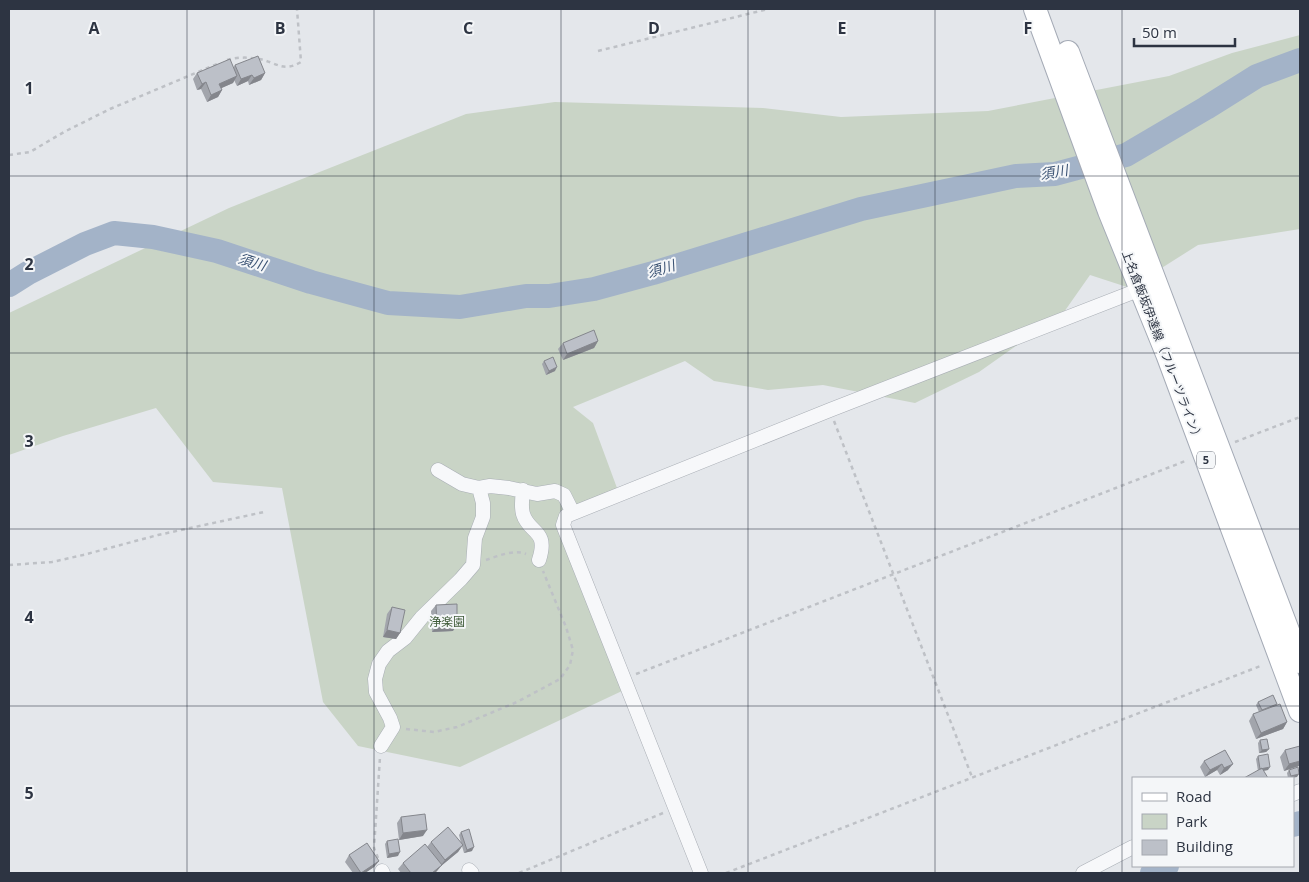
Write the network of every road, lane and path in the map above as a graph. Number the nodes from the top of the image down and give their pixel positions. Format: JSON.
{"nodes":[{"id":1,"x":297,"y":9,"type":"edge"},
{"id":2,"x":768,"y":9,"type":"edge"},
{"id":3,"x":1035,"y":9,"type":"edge"},
{"id":4,"x":1052,"y":9,"type":"edge"},
{"id":5,"x":1058,"y":46,"type":"junction"},
{"id":6,"x":598,"y":51,"type":"dead end"},
{"id":7,"x":9,"y":156,"type":"edge"},
{"id":8,"x":1118,"y":207,"type":"junction"},
{"id":9,"x":1141,"y":289,"type":"junction"},
{"id":10,"x":830,"y":410,"type":"junction"},
{"id":11,"x":1300,"y":416,"type":"edge"},
{"id":12,"x":1212,"y":451,"type":"junction"},
{"id":13,"x":438,"y":470,"type":"dead end"},
{"id":14,"x":479,"y":488,"type":"junction"},
{"id":15,"x":523,"y":490,"type":"junction"},
{"id":16,"x":264,"y":512,"type":"dead end"},
{"id":17,"x":573,"y":513,"type":"junction"},
{"id":18,"x":539,"y":560,"type":"junction"},
{"id":19,"x":9,"y":565,"type":"edge"},
{"id":20,"x":473,"y":565,"type":"junction"},
{"id":21,"x":894,"y":574,"type":"junction"},
{"id":22,"x":1290,"y":660,"type":"edge"},
{"id":23,"x":626,"y":679,"type":"junction"},
{"id":24,"x":1300,"y":711,"type":"edge"},
{"id":25,"x":392,"y":727,"type":"junction"},
{"id":26,"x":381,"y":746,"type":"joint"},
{"id":27,"x":972,"y":777,"type":"junction"},
{"id":28,"x":674,"y":808,"type":"junction"},
{"id":29,"x":1132,"y":848,"type":"edge"},
{"id":30,"x":382,"y":872,"type":"edge"},
{"id":31,"x":518,"y":873,"type":"edge"},
{"id":32,"x":701,"y":873,"type":"edge"},
{"id":33,"x":726,"y":873,"type":"edge"},
{"id":34,"x":1083,"y":873,"type":"edge"}],
"edges":[{"from":1,"to":7,"type":"path"},
{"from":2,"to":6,"type":"path"},
{"from":3,"to":5,"type":"main road","name":"上名倉飯坂伊達線（フルーツライン）","number":"5"},
{"from":4,"to":5,"type":"main road","name":"上名倉飯坂伊達線（フルーツライン）","number":"5"},
{"from":5,"to":8,"type":"main road","name":"上名倉飯坂伊達線（フルーツライン）","number":"5"},
{"from":8,"to":9,"type":"main road","name":"上名倉飯坂伊達線（フルーツライン）","number":"5"},
{"from":8,"to":12,"type":"main road","name":"上名倉飯坂伊達線（フルーツライン）","number":"5"},
{"from":9,"to":10,"type":"street"},
{"from":9,"to":12,"type":"main road","name":"上名倉飯坂伊達線（フルーツライン）","number":"5"},
{"from":10,"to":17,"type":"street"},
{"from":10,"to":21,"type":"path"},
{"from":11,"to":12,"type":"path"},
{"from":12,"to":21,"type":"path"},
{"from":12,"to":22,"type":"main road","name":"上名倉飯坂伊達線（フルーツライン）","number":"5"},
{"from":13,"to":14,"type":"street"},
{"from":14,"to":15,"type":"street"},
{"from":14,"to":20,"type":"street"},
{"from":15,"to":17,"type":"street"},
{"from":15,"to":18,"type":"street"},
{"from":16,"to":19,"type":"path"},
{"from":17,"to":23,"type":"street"},
{"from":18,"to":20,"type":"path"},
{"from":18,"to":25,"type":"path"},
{"from":20,"to":25,"type":"street"},
{"from":21,"to":23,"type":"path"},
{"from":21,"to":27,"type":"path"},
{"from":22,"to":24,"type":"main road","name":"上名倉飯坂伊達線（フルーツライン）","number":"5"},
{"from":22,"to":27,"type":"path"},
{"from":23,"to":28,"type":"street"},
{"from":25,"to":26,"type":"street"},
{"from":26,"to":30,"type":"path"},
{"from":27,"to":33,"type":"path"},
{"from":28,"to":31,"type":"path"},
{"from":28,"to":32,"type":"street"},
{"from":29,"to":34,"type":"street"}]}
